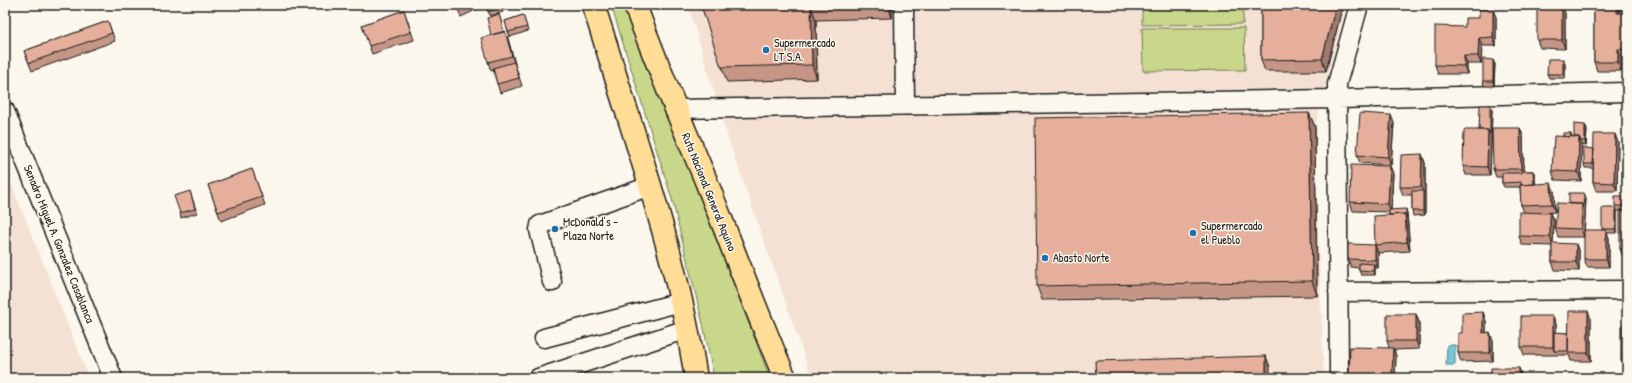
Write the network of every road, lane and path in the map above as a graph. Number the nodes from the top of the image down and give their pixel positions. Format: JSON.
{"nodes":[{"id":1,"x":592,"y":5,"type":"edge"},
{"id":2,"x":635,"y":5,"type":"edge"},
{"id":3,"x":904,"y":5,"type":"edge"},
{"id":4,"x":1359,"y":5,"type":"edge"},
{"id":5,"x":1627,"y":92,"type":"edge"},
{"id":6,"x":1337,"y":99,"type":"junction"},
{"id":7,"x":905,"y":106,"type":"junction"},
{"id":8,"x":675,"y":109,"type":"junction"},
{"id":9,"x":5,"y":111,"type":"edge"},
{"id":10,"x":650,"y":186,"type":"junction"},
{"id":11,"x":552,"y":282,"type":"dead end"},
{"id":12,"x":1627,"y":290,"type":"edge"},
{"id":13,"x":1338,"y":292,"type":"junction"},
{"id":14,"x":681,"y":302,"type":"junction"},
{"id":15,"x":687,"y":329,"type":"junction"},
{"id":16,"x":544,"y":338,"type":"dead end"},
{"id":17,"x":1338,"y":373,"type":"dead end"},
{"id":18,"x":113,"y":378,"type":"edge"},
{"id":19,"x":538,"y":378,"type":"edge"},
{"id":20,"x":696,"y":378,"type":"edge"},
{"id":21,"x":785,"y":378,"type":"edge"}],
"edges":[{"from":1,"to":10,"type":"highway"},
{"from":2,"to":8,"type":"highway","name":"Ruta Nacional General Aquino"},
{"from":3,"to":7,"type":"street"},
{"from":4,"to":6,"type":"street"},
{"from":5,"to":6,"type":"street"},
{"from":6,"to":7,"type":"street"},
{"from":6,"to":13,"type":"street"},
{"from":7,"to":8,"type":"street"},
{"from":8,"to":21,"type":"highway","name":"Ruta Nacional General Aquino"},
{"from":9,"to":18,"type":"street","name":"Senadro Miguel A. Gonzalez Casablanca"},
{"from":10,"to":11,"type":"street"},
{"from":10,"to":14,"type":"highway"},
{"from":12,"to":13,"type":"street"},
{"from":13,"to":17,"type":"street"},
{"from":14,"to":15,"type":"highway"},
{"from":14,"to":16,"type":"street"},
{"from":15,"to":19,"type":"street"},
{"from":15,"to":20,"type":"highway"}]}
